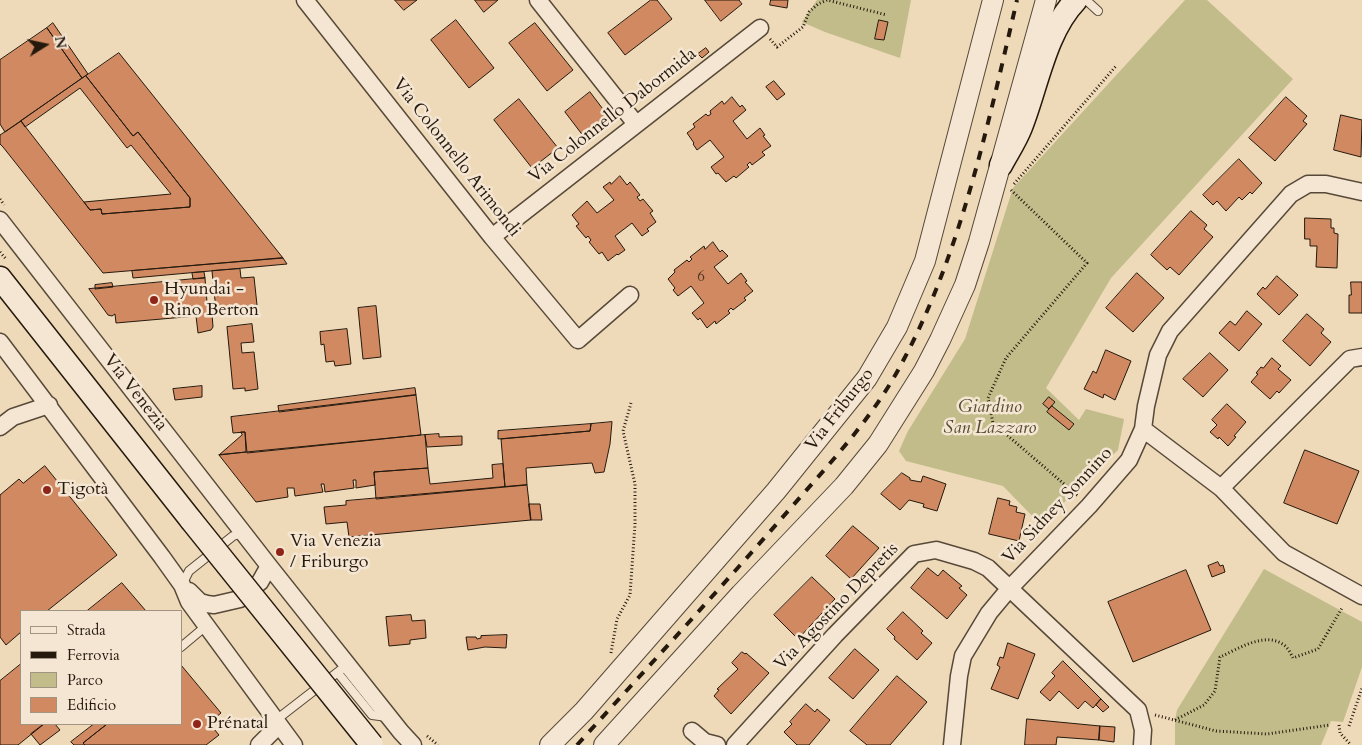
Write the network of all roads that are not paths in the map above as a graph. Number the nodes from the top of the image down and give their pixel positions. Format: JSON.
{"nodes":[{"id":1,"x":305,"y":0,"type":"edge"},
{"id":2,"x":538,"y":0,"type":"edge"},
{"id":3,"x":993,"y":0,"type":"edge"},
{"id":4,"x":1046,"y":0,"type":"edge"},
{"id":5,"x":1076,"y":0,"type":"edge"},
{"id":6,"x":1086,"y":0,"type":"edge"},
{"id":7,"x":1098,"y":11,"type":"dead end"},
{"id":8,"x":760,"y":28,"type":"road end"},
{"id":9,"x":636,"y":124,"type":"junction"},
{"id":10,"x":1001,"y":165,"type":"junction"},
{"id":11,"x":1362,"y":192,"type":"edge"},
{"id":12,"x":0,"y":220,"type":"edge"},
{"id":13,"x":492,"y":237,"type":"junction"},
{"id":14,"x":0,"y":278,"type":"edge"},
{"id":15,"x":630,"y":295,"type":"dead end"},
{"id":16,"x":0,"y":342,"type":"edge"},
{"id":17,"x":1362,"y":357,"type":"edge"},
{"id":18,"x":49,"y":405,"type":"junction"},
{"id":19,"x":0,"y":427,"type":"edge"},
{"id":20,"x":1143,"y":429,"type":"junction"},
{"id":21,"x":1221,"y":488,"type":"junction"},
{"id":22,"x":243,"y":533,"type":"junction"},
{"id":23,"x":269,"y":566,"type":"junction"},
{"id":24,"x":182,"y":585,"type":"junction"},
{"id":25,"x":1009,"y":589,"type":"junction"},
{"id":26,"x":1362,"y":596,"type":"edge"},
{"id":27,"x":206,"y":626,"type":"junction"},
{"id":28,"x":182,"y":646,"type":"edge"},
{"id":29,"x":343,"y":669,"type":"junction"},
{"id":30,"x":277,"y":723,"type":"junction"},
{"id":31,"x":692,"y":731,"type":"dead end"},
{"id":32,"x":259,"y":745,"type":"edge"},
{"id":33,"x":294,"y":745,"type":"edge"},
{"id":34,"x":372,"y":745,"type":"edge"},
{"id":35,"x":413,"y":745,"type":"edge"},
{"id":36,"x":550,"y":745,"type":"edge"},
{"id":37,"x":604,"y":745,"type":"edge"},
{"id":38,"x":717,"y":745,"type":"edge"},
{"id":39,"x":735,"y":745,"type":"edge"},
{"id":40,"x":952,"y":745,"type":"edge"},
{"id":41,"x":1142,"y":745,"type":"edge"}],
"edges":[{"from":1,"to":13,"type":"street","name":"Via Colonnello Arimondi"},
{"from":2,"to":9,"type":"street"},
{"from":3,"to":36,"type":"street","name":"Via Friburgo"},
{"from":4,"to":10,"type":"street"},
{"from":5,"to":10,"type":"main road"},
{"from":6,"to":7,"type":"lane"},
{"from":8,"to":9,"type":"street","name":"Via Colonnello Dabormida"},
{"from":9,"to":13,"type":"street","name":"Via Colonnello Dabormida"},
{"from":10,"to":37,"type":"street"},
{"from":11,"to":20,"type":"street","name":"Via Sidney Sonnino"},
{"from":12,"to":22,"type":"street","name":"Via Venezia"},
{"from":13,"to":15,"type":"street","name":"Via Colonnello Arimondi"},
{"from":14,"to":34,"type":"main road","name":"Via Venezia","bridge":true},
{"from":16,"to":18,"type":"street"},
{"from":17,"to":21,"type":"street"},
{"from":18,"to":19,"type":"street"},
{"from":18,"to":24,"type":"street"},
{"from":20,"to":21,"type":"street"},
{"from":20,"to":25,"type":"street","name":"Via Sidney Sonnino"},
{"from":21,"to":26,"type":"street"},
{"from":22,"to":23,"type":"street","name":"Via Venezia"},
{"from":22,"to":24,"type":"lane"},
{"from":23,"to":24,"type":"street"},
{"from":23,"to":29,"type":"street","name":"Via Venezia"},
{"from":24,"to":27,"type":"street"},
{"from":25,"to":39,"type":"street","name":"Via Agostino Depretis"},
{"from":25,"to":40,"type":"street","name":"Via Sidney Sonnino"},
{"from":25,"to":41,"type":"street","name":"Via Agostino Depretis"},
{"from":27,"to":28,"type":"lane"},
{"from":27,"to":30,"type":"street"},
{"from":29,"to":30,"type":"lane"},
{"from":29,"to":35,"type":"street","name":"Via Venezia"},
{"from":30,"to":32,"type":"street"},
{"from":30,"to":33,"type":"street"},
{"from":31,"to":38,"type":"street"}]}
